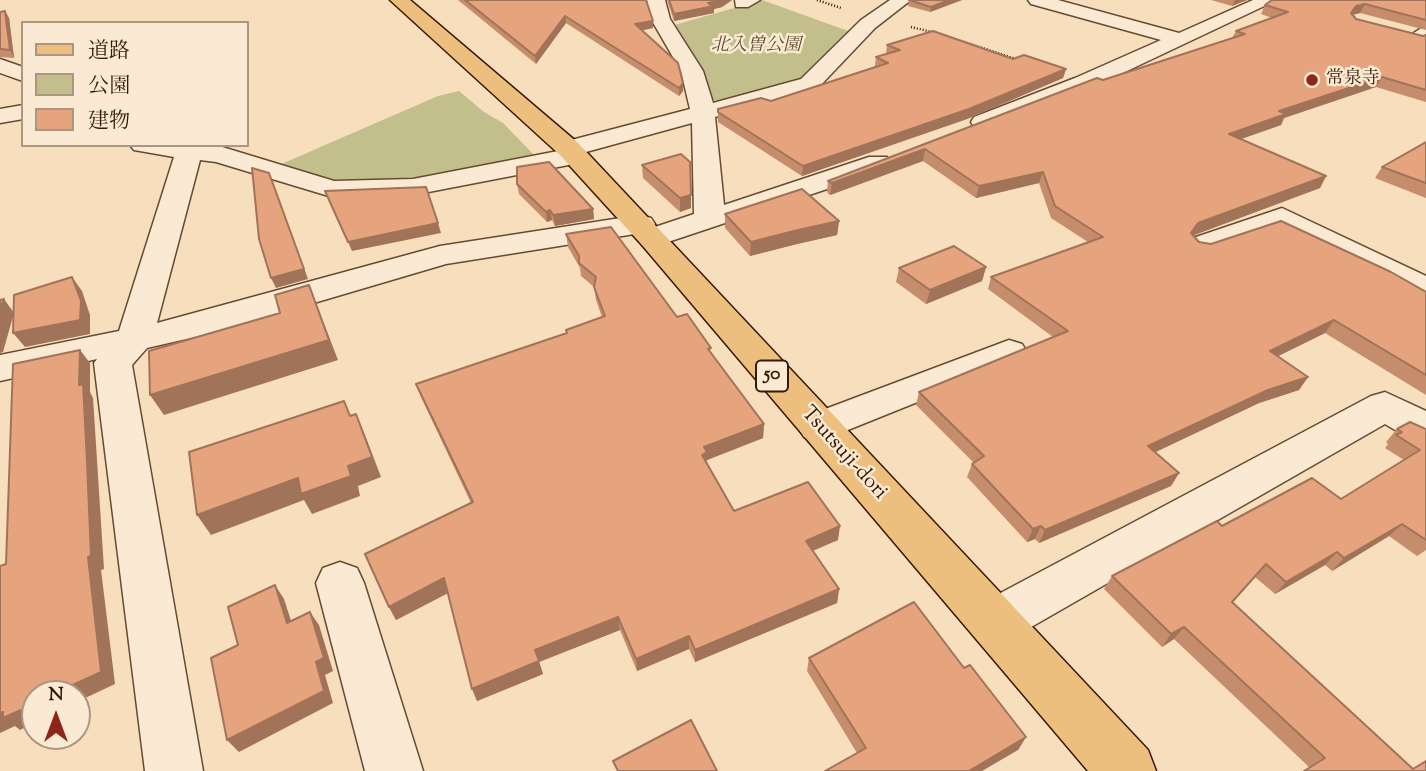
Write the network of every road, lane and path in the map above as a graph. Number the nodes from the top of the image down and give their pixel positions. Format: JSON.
{"nodes":[{"id":1,"x":399,"y":0,"type":"edge"},
{"id":2,"x":656,"y":0,"type":"edge"},
{"id":3,"x":902,"y":0,"type":"edge"},
{"id":4,"x":1037,"y":0,"type":"edge"},
{"id":5,"x":1250,"y":2,"type":"edge"},
{"id":6,"x":874,"y":19,"type":"junction"},
{"id":7,"x":947,"y":36,"type":"edge"},
{"id":8,"x":1179,"y":39,"type":"junction"},
{"id":9,"x":959,"y":40,"type":"edge"},
{"id":10,"x":4,"y":55,"type":"edge"},
{"id":11,"x":21,"y":72,"type":"edge"},
{"id":12,"x":1083,"y":83,"type":"junction"},
{"id":13,"x":21,"y":112,"type":"edge"},
{"id":14,"x":704,"y":113,"type":"junction"},
{"id":15,"x":0,"y":116,"type":"edge"},
{"id":16,"x":962,"y":131,"type":"edge"},
{"id":17,"x":158,"y":147,"type":"edge"},
{"id":18,"x":189,"y":151,"type":"junction"},
{"id":19,"x":572,"y":152,"type":"junction"},
{"id":20,"x":901,"y":154,"type":"edge"},
{"id":21,"x":708,"y":221,"type":"junction"},
{"id":22,"x":646,"y":231,"type":"junction"},
{"id":23,"x":1204,"y":245,"type":"edge"},
{"id":24,"x":1426,"y":289,"type":"edge"},
{"id":25,"x":134,"y":340,"type":"junction"},
{"id":26,"x":1009,"y":352,"type":"edge"},
{"id":27,"x":0,"y":368,"type":"edge"},
{"id":28,"x":818,"y":427,"type":"junction"},
{"id":29,"x":1426,"y":430,"type":"edge"},
{"id":30,"x":340,"y":583,"type":"dead end"},
{"id":31,"x":994,"y":622,"type":"junction"},
{"id":32,"x":1125,"y":770,"type":"edge"},
{"id":33,"x":174,"y":771,"type":"edge"},
{"id":34,"x":394,"y":771,"type":"edge"}],
"edges":[{"from":1,"to":19,"type":"main road","name":"Tsutsuji-dori","number":"50"},
{"from":2,"to":14,"type":"street"},
{"from":3,"to":6,"type":"street"},
{"from":4,"to":8,"type":"street"},
{"from":5,"to":8,"type":"street"},
{"from":6,"to":7,"type":"path"},
{"from":6,"to":14,"type":"street"},
{"from":8,"to":12,"type":"street"},
{"from":9,"to":12,"type":"path"},
{"from":10,"to":11,"type":"street"},
{"from":12,"to":16,"type":"street"},
{"from":13,"to":15,"type":"street"},
{"from":14,"to":19,"type":"street"},
{"from":14,"to":21,"type":"street"},
{"from":17,"to":18,"type":"street"},
{"from":18,"to":19,"type":"street"},
{"from":18,"to":25,"type":"street"},
{"from":19,"to":22,"type":"main road","name":"Tsutsuji-dori","number":"50"},
{"from":20,"to":21,"type":"street"},
{"from":21,"to":22,"type":"street"},
{"from":22,"to":25,"type":"street"},
{"from":22,"to":28,"type":"main road","name":"Tsutsuji-dori","number":"50"},
{"from":23,"to":24,"type":"street"},
{"from":25,"to":27,"type":"street"},
{"from":25,"to":33,"type":"street"},
{"from":26,"to":28,"type":"street"},
{"from":28,"to":31,"type":"main road","name":"Tsutsuji-dori","number":"50"},
{"from":29,"to":31,"type":"street"},
{"from":30,"to":34,"type":"street"},
{"from":31,"to":32,"type":"main road","name":"Tsutsuji-dori","number":"50"}]}
